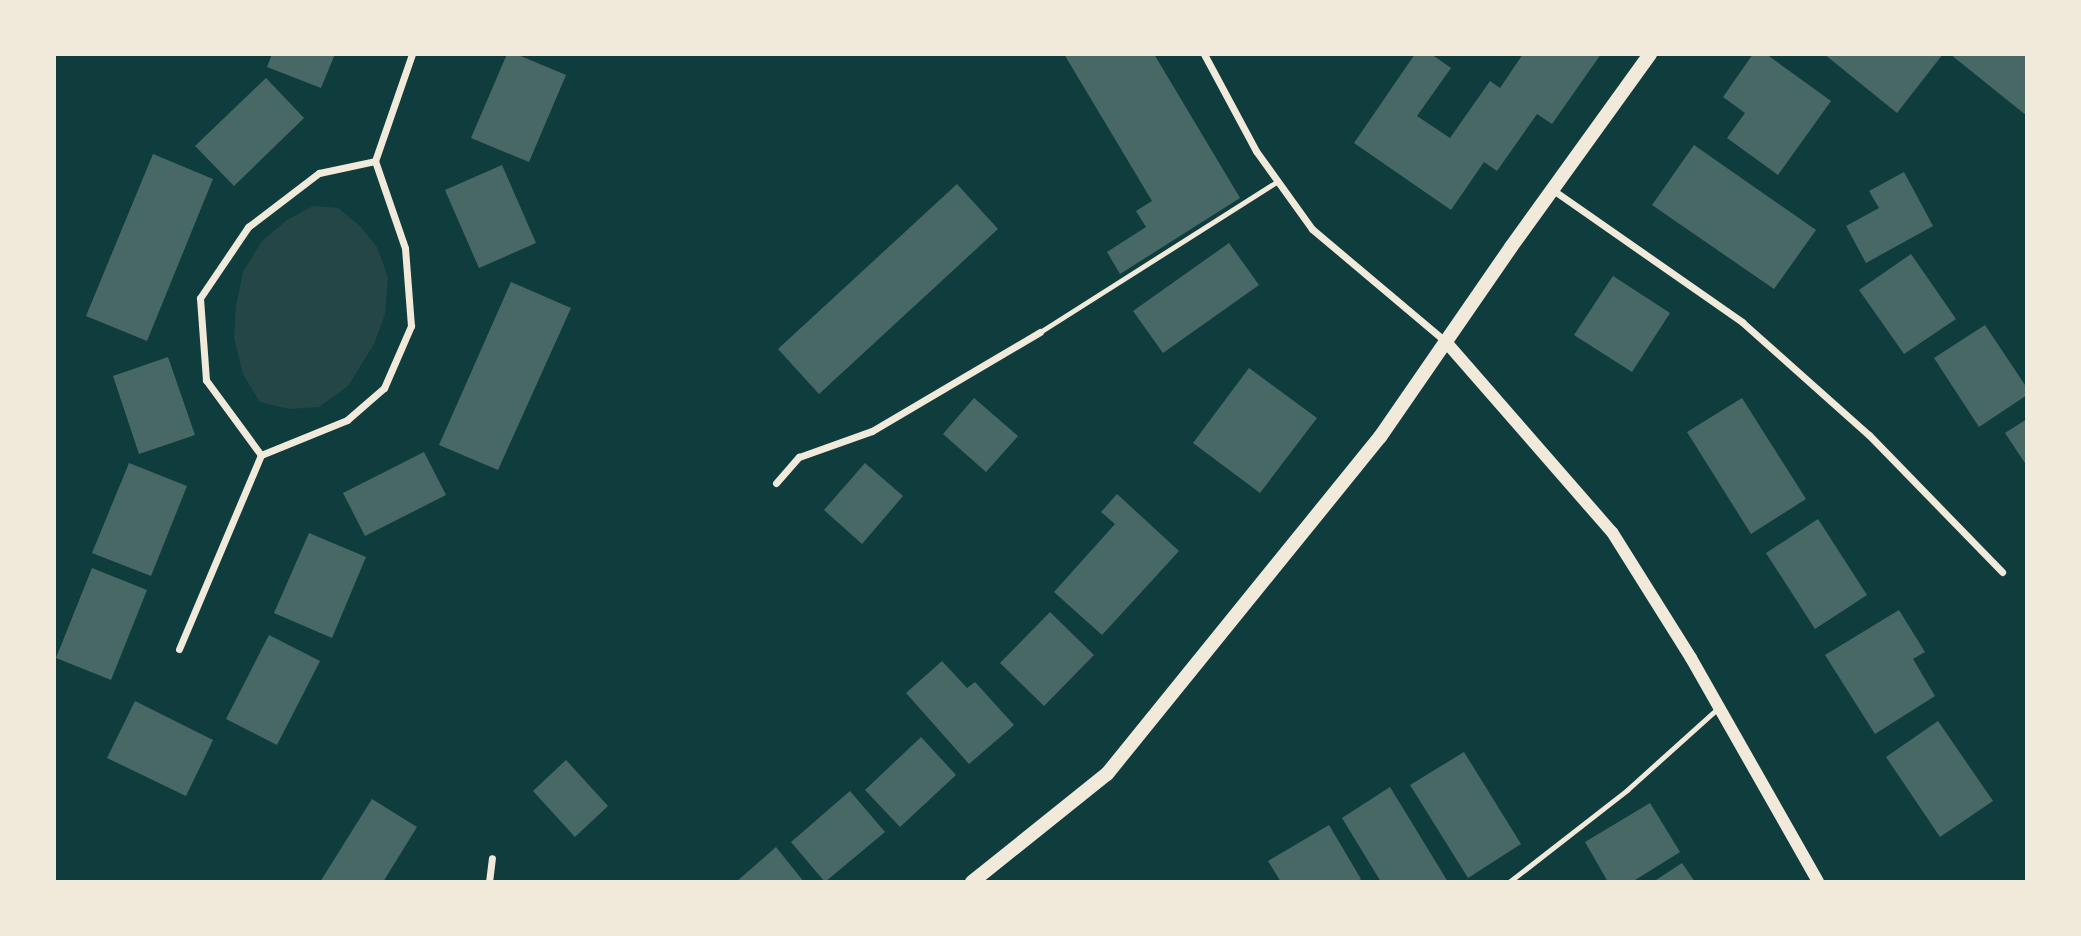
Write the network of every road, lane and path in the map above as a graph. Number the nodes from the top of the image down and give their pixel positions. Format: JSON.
{"nodes":[{"id":1,"x":412,"y":54,"type":"edge"},
{"id":2,"x":1204,"y":54,"type":"edge"},
{"id":3,"x":1650,"y":54,"type":"edge"},
{"id":4,"x":375,"y":161,"type":"junction"},
{"id":5,"x":1278,"y":181,"type":"junction"},
{"id":6,"x":1552,"y":189,"type":"junction"},
{"id":7,"x":1040,"y":332,"type":"joint"},
{"id":8,"x":1446,"y":342,"type":"junction"},
{"id":9,"x":261,"y":455,"type":"junction"},
{"id":10,"x":776,"y":483,"type":"dead end"},
{"id":11,"x":2002,"y":572,"type":"dead end"},
{"id":12,"x":179,"y":649,"type":"dead end"},
{"id":13,"x":1720,"y":707,"type":"junction"},
{"id":14,"x":492,"y":858,"type":"dead end"},
{"id":15,"x":489,"y":882,"type":"edge"},
{"id":16,"x":972,"y":882,"type":"edge"},
{"id":17,"x":1509,"y":882,"type":"edge"},
{"id":18,"x":1818,"y":882,"type":"edge"}],
"edges":[{"from":1,"to":4,"type":"street"},
{"from":2,"to":5,"type":"street"},
{"from":3,"to":6,"type":"main road"},
{"from":4,"to":9,"type":"street"},
{"from":4,"to":9,"type":"street"},
{"from":5,"to":7,"type":"lane"},
{"from":5,"to":8,"type":"street"},
{"from":6,"to":8,"type":"main road"},
{"from":6,"to":11,"type":"street"},
{"from":7,"to":10,"type":"street"},
{"from":8,"to":13,"type":"street"},
{"from":8,"to":16,"type":"main road"},
{"from":9,"to":12,"type":"street"},
{"from":13,"to":17,"type":"lane"},
{"from":13,"to":18,"type":"street"},
{"from":14,"to":15,"type":"street"}]}
